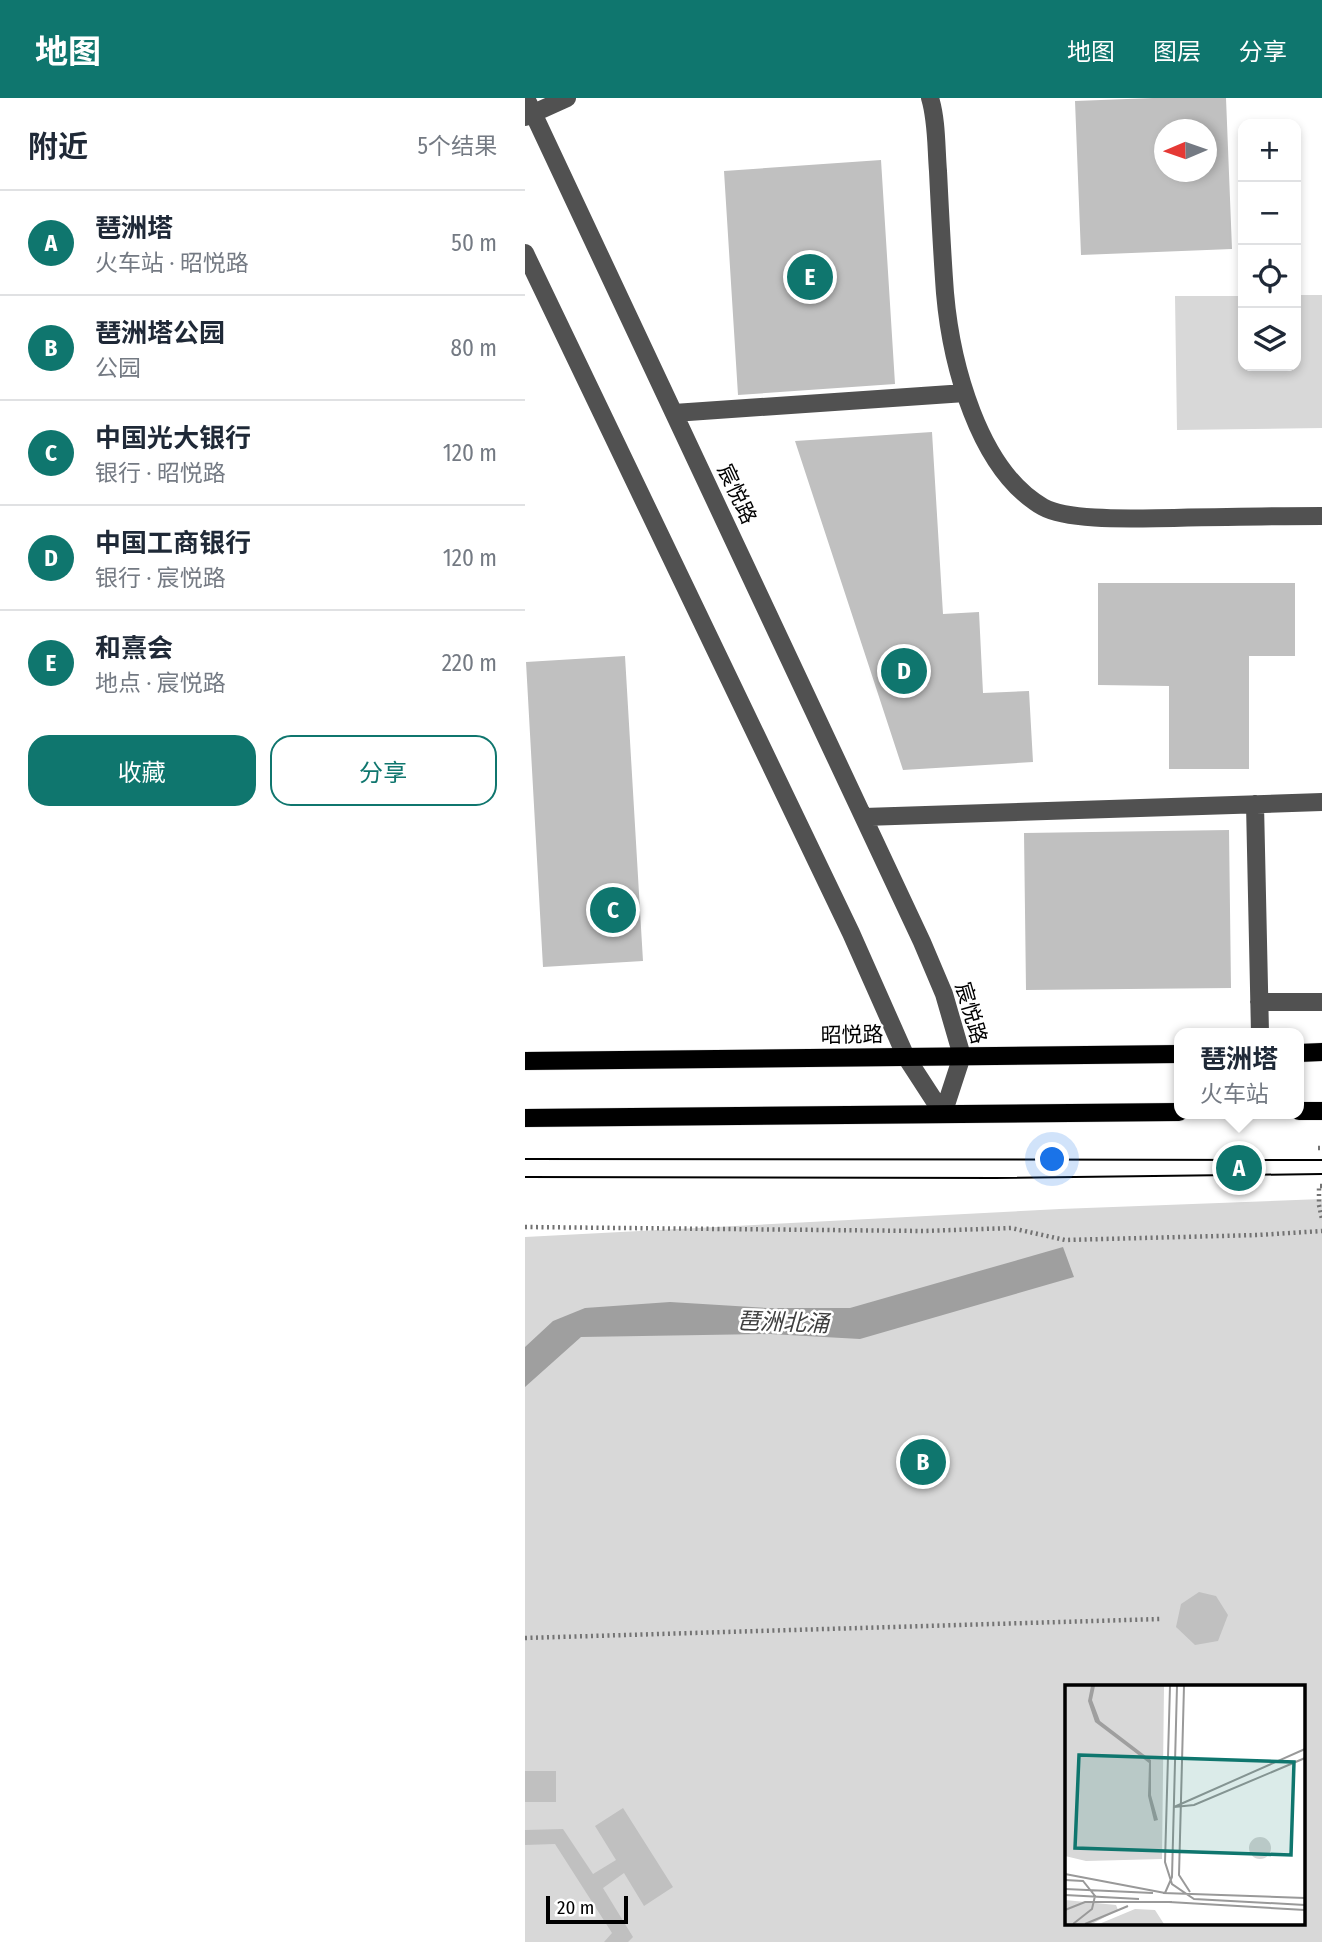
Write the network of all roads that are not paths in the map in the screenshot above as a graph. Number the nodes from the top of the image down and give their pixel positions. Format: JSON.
{"nodes":[{"id":1,"x":567,"y":98,"type":"edge"},
{"id":2,"x":930,"y":98,"type":"edge"},
{"id":3,"x":528,"y":109,"type":"edge"},
{"id":4,"x":525,"y":253,"type":"edge"},
{"id":5,"x":965,"y":393,"type":"junction"},
{"id":6,"x":674,"y":413,"type":"junction"},
{"id":7,"x":1322,"y":516,"type":"edge"},
{"id":8,"x":1322,"y":802,"type":"edge"},
{"id":9,"x":1255,"y":804,"type":"junction"},
{"id":10,"x":864,"y":817,"type":"junction"},
{"id":11,"x":1259,"y":1002,"type":"junction"},
{"id":12,"x":1322,"y":1002,"type":"edge"},
{"id":13,"x":1260,"y":1028,"type":"edge"},
{"id":14,"x":1322,"y":1052,"type":"edge"},
{"id":15,"x":1304,"y":1053,"type":"edge"},
{"id":16,"x":1174,"y":1054,"type":"edge"},
{"id":17,"x":962,"y":1056,"type":"junction"},
{"id":18,"x":907,"y":1057,"type":"junction"},
{"id":19,"x":525,"y":1061,"type":"edge"},
{"id":20,"x":1304,"y":1111,"type":"edge"},
{"id":21,"x":1322,"y":1111,"type":"edge"},
{"id":22,"x":1174,"y":1112,"type":"edge"},
{"id":23,"x":943,"y":1114,"type":"junction"},
{"id":24,"x":525,"y":1118,"type":"edge"}],
"edges":[{"from":1,"to":3,"type":"street"},
{"from":2,"to":5,"type":"street"},
{"from":3,"to":6,"type":"street","name":"宸悦路"},
{"from":4,"to":18,"type":"street"},
{"from":5,"to":6,"type":"street"},
{"from":5,"to":7,"type":"street"},
{"from":6,"to":10,"type":"street","name":"宸悦路"},
{"from":8,"to":9,"type":"street"},
{"from":9,"to":10,"type":"street"},
{"from":9,"to":11,"type":"street"},
{"from":10,"to":17,"type":"street","name":"宸悦路"},
{"from":11,"to":12,"type":"street"},
{"from":11,"to":13,"type":"street"},
{"from":14,"to":15,"type":"main road"},
{"from":16,"to":17,"type":"main road","name":"昭悦路"},
{"from":17,"to":18,"type":"main road","name":"昭悦路"},
{"from":17,"to":23,"type":"street","name":"宸悦路"},
{"from":18,"to":19,"type":"main road","name":"昭悦路"},
{"from":18,"to":23,"type":"street"},
{"from":20,"to":21,"type":"main road"},
{"from":22,"to":23,"type":"main road"},
{"from":23,"to":24,"type":"main road"}]}
